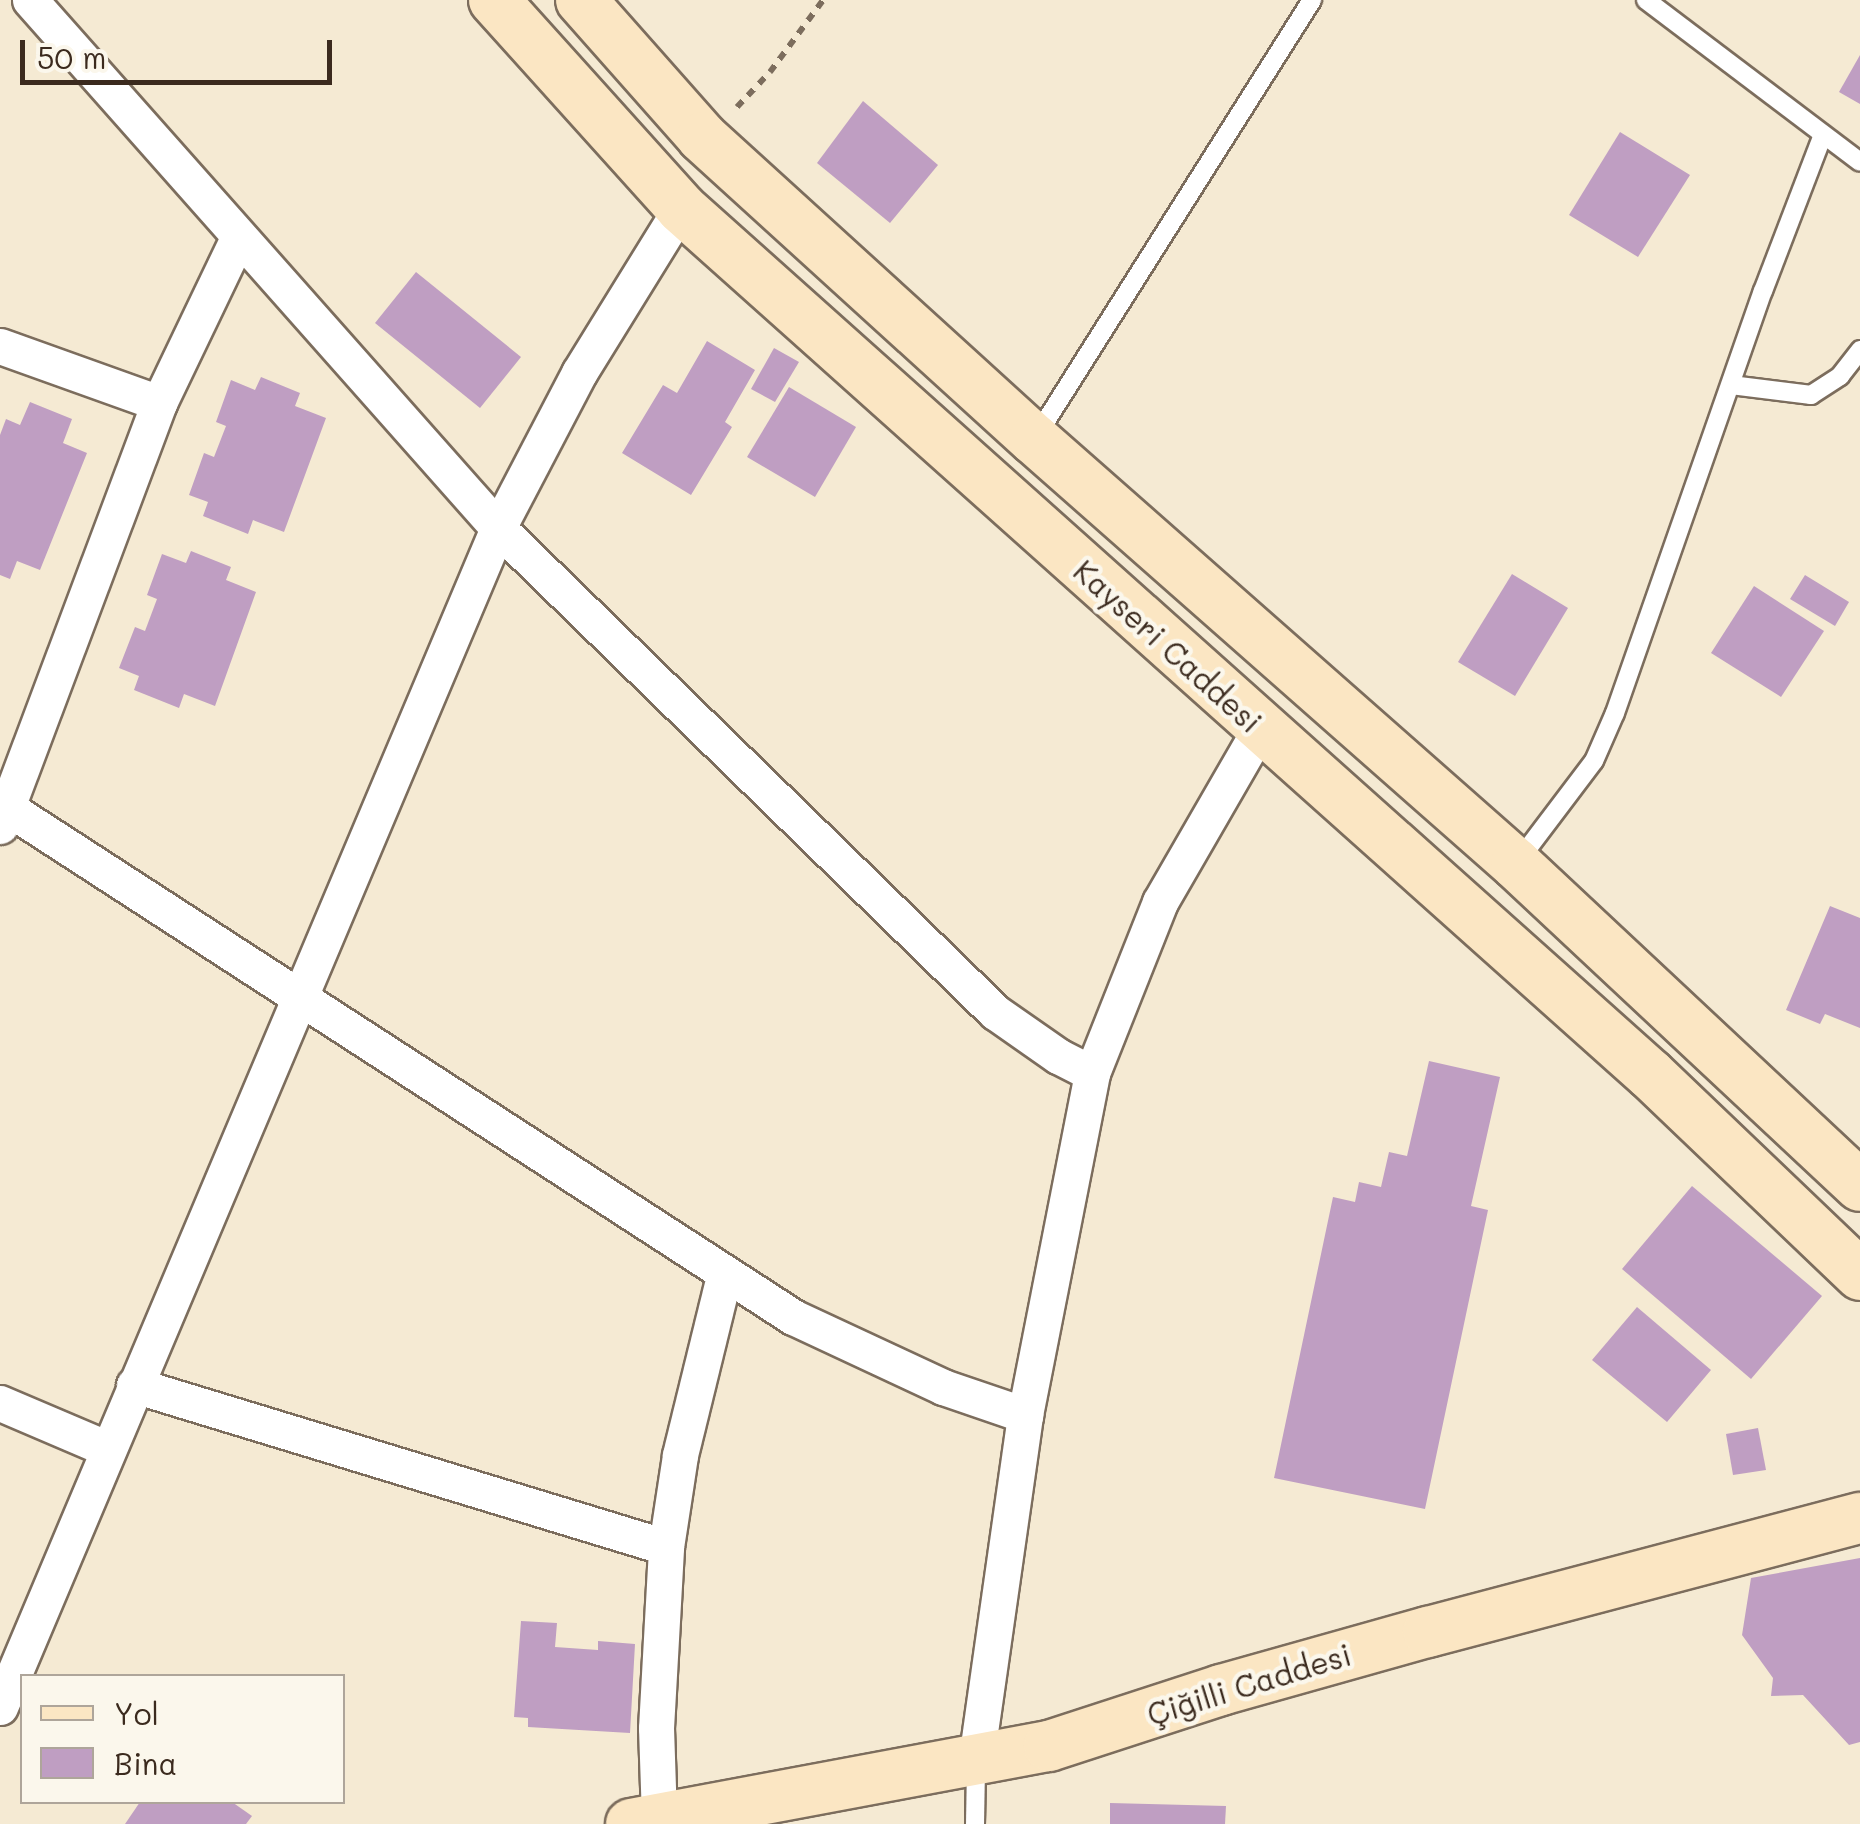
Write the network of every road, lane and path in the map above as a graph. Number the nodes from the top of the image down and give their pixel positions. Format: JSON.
{"nodes":[{"id":1,"x":30,"y":0,"type":"edge"},
{"id":2,"x":494,"y":0,"type":"edge"},
{"id":3,"x":581,"y":0,"type":"edge"},
{"id":4,"x":823,"y":0,"type":"edge"},
{"id":5,"x":1312,"y":0,"type":"edge"},
{"id":6,"x":1646,"y":0,"type":"edge"},
{"id":7,"x":702,"y":137,"type":"junction"},
{"id":8,"x":1822,"y":137,"type":"junction"},
{"id":9,"x":1860,"y":162,"type":"edge"},
{"id":10,"x":681,"y":208,"type":"junction"},
{"id":11,"x":238,"y":238,"type":"junction"},
{"id":12,"x":0,"y":346,"type":"edge"},
{"id":13,"x":1860,"y":350,"type":"edge"},
{"id":14,"x":1731,"y":385,"type":"junction"},
{"id":15,"x":159,"y":402,"type":"junction"},
{"id":16,"x":1034,"y":439,"type":"junction"},
{"id":17,"x":498,"y":528,"type":"junction"},
{"id":18,"x":1260,"y":729,"type":"junction"},
{"id":19,"x":2,"y":813,"type":"edge"},
{"id":20,"x":1516,"y":864,"type":"junction"},
{"id":21,"x":296,"y":998,"type":"junction"},
{"id":22,"x":1092,"y":1073,"type":"junction"},
{"id":23,"x":1860,"y":1186,"type":"edge"},
{"id":24,"x":1860,"y":1275,"type":"edge"},
{"id":25,"x":724,"y":1276,"type":"junction"},
{"id":26,"x":134,"y":1386,"type":"junction"},
{"id":27,"x":0,"y":1402,"type":"edge"},
{"id":28,"x":1025,"y":1415,"type":"junction"},
{"id":29,"x":108,"y":1449,"type":"junction"},
{"id":30,"x":1860,"y":1518,"type":"edge"},
{"id":31,"x":666,"y":1547,"type":"junction"},
{"id":32,"x":0,"y":1707,"type":"edge"},
{"id":33,"x":976,"y":1760,"type":"junction"},
{"id":34,"x":645,"y":1821,"type":"edge"},
{"id":35,"x":975,"y":1824,"type":"edge"}],
"edges":[{"from":1,"to":11,"type":"street"},
{"from":2,"to":10,"type":"main road","name":"Kayseri Caddesi"},
{"from":3,"to":7,"type":"main road"},
{"from":4,"to":7,"type":"path"},
{"from":5,"to":16,"type":"lane"},
{"from":6,"to":8,"type":"lane"},
{"from":7,"to":16,"type":"main road"},
{"from":8,"to":9,"type":"lane"},
{"from":8,"to":14,"type":"lane"},
{"from":10,"to":17,"type":"street"},
{"from":10,"to":18,"type":"main road","name":"Kayseri Caddesi"},
{"from":11,"to":15,"type":"street"},
{"from":11,"to":17,"type":"street"},
{"from":12,"to":15,"type":"street"},
{"from":13,"to":14,"type":"lane"},
{"from":14,"to":20,"type":"lane"},
{"from":15,"to":19,"type":"street"},
{"from":16,"to":20,"type":"main road"},
{"from":17,"to":21,"type":"street"},
{"from":17,"to":22,"type":"street"},
{"from":18,"to":22,"type":"street"},
{"from":18,"to":24,"type":"main road","name":"Kayseri Caddesi"},
{"from":19,"to":21,"type":"street"},
{"from":20,"to":23,"type":"main road"},
{"from":21,"to":25,"type":"street"},
{"from":21,"to":26,"type":"street"},
{"from":22,"to":28,"type":"street"},
{"from":25,"to":28,"type":"street"},
{"from":25,"to":31,"type":"street"},
{"from":26,"to":29,"type":"street"},
{"from":26,"to":31,"type":"street"},
{"from":27,"to":29,"type":"street"},
{"from":28,"to":33,"type":"street"},
{"from":29,"to":32,"type":"street"},
{"from":30,"to":33,"type":"main road","name":"Çiğilli Caddesi"},
{"from":31,"to":34,"type":"street"},
{"from":33,"to":34,"type":"main road","name":"Çiğilli Caddesi"},
{"from":33,"to":35,"type":"lane"}]}
